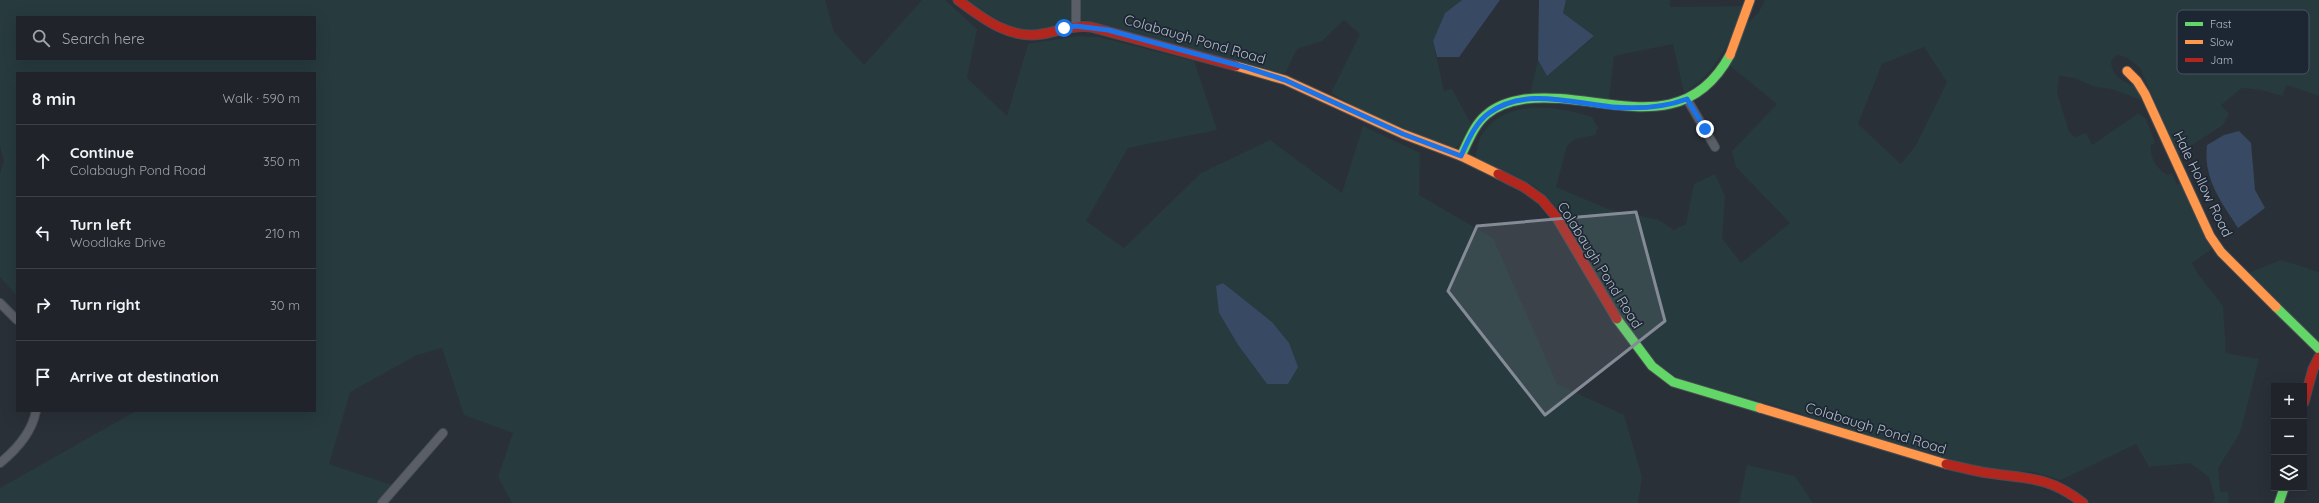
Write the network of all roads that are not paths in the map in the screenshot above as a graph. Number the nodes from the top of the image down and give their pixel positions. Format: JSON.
{"nodes":[{"id":1,"x":958,"y":0,"type":"edge"},
{"id":2,"x":1076,"y":0,"type":"edge"},
{"id":3,"x":1750,"y":0,"type":"edge"},
{"id":4,"x":1076,"y":26,"type":"junction"},
{"id":5,"x":2127,"y":71,"type":"dead end"},
{"id":6,"x":1687,"y":99,"type":"junction"},
{"id":7,"x":1715,"y":147,"type":"dead end"},
{"id":8,"x":1461,"y":156,"type":"junction"},
{"id":9,"x":0,"y":303,"type":"edge"},
{"id":10,"x":16,"y":319,"type":"edge"},
{"id":11,"x":2319,"y":349,"type":"edge"},
{"id":12,"x":2319,"y":357,"type":"edge"},
{"id":13,"x":2307,"y":391,"type":"edge"},
{"id":14,"x":36,"y":412,"type":"edge"},
{"id":15,"x":443,"y":433,"type":"dead end"},
{"id":16,"x":0,"y":463,"type":"edge"},
{"id":17,"x":2283,"y":491,"type":"edge"},
{"id":18,"x":2079,"y":502,"type":"edge"},
{"id":19,"x":382,"y":503,"type":"edge"},
{"id":20,"x":2279,"y":503,"type":"edge"}],
"edges":[{"from":1,"to":4,"type":"street","name":"Colabaugh Pond Road"},
{"from":2,"to":4,"type":"street"},
{"from":3,"to":6,"type":"street"},
{"from":4,"to":8,"type":"street","name":"Colabaugh Pond Road"},
{"from":5,"to":11,"type":"street","name":"Hale Hollow Road"},
{"from":6,"to":7,"type":"street"},
{"from":6,"to":8,"type":"street"},
{"from":8,"to":18,"type":"street","name":"Colabaugh Pond Road"},
{"from":9,"to":10,"type":"street"},
{"from":12,"to":13,"type":"street"},
{"from":14,"to":16,"type":"street"},
{"from":15,"to":19,"type":"street"},
{"from":17,"to":20,"type":"street"}]}
